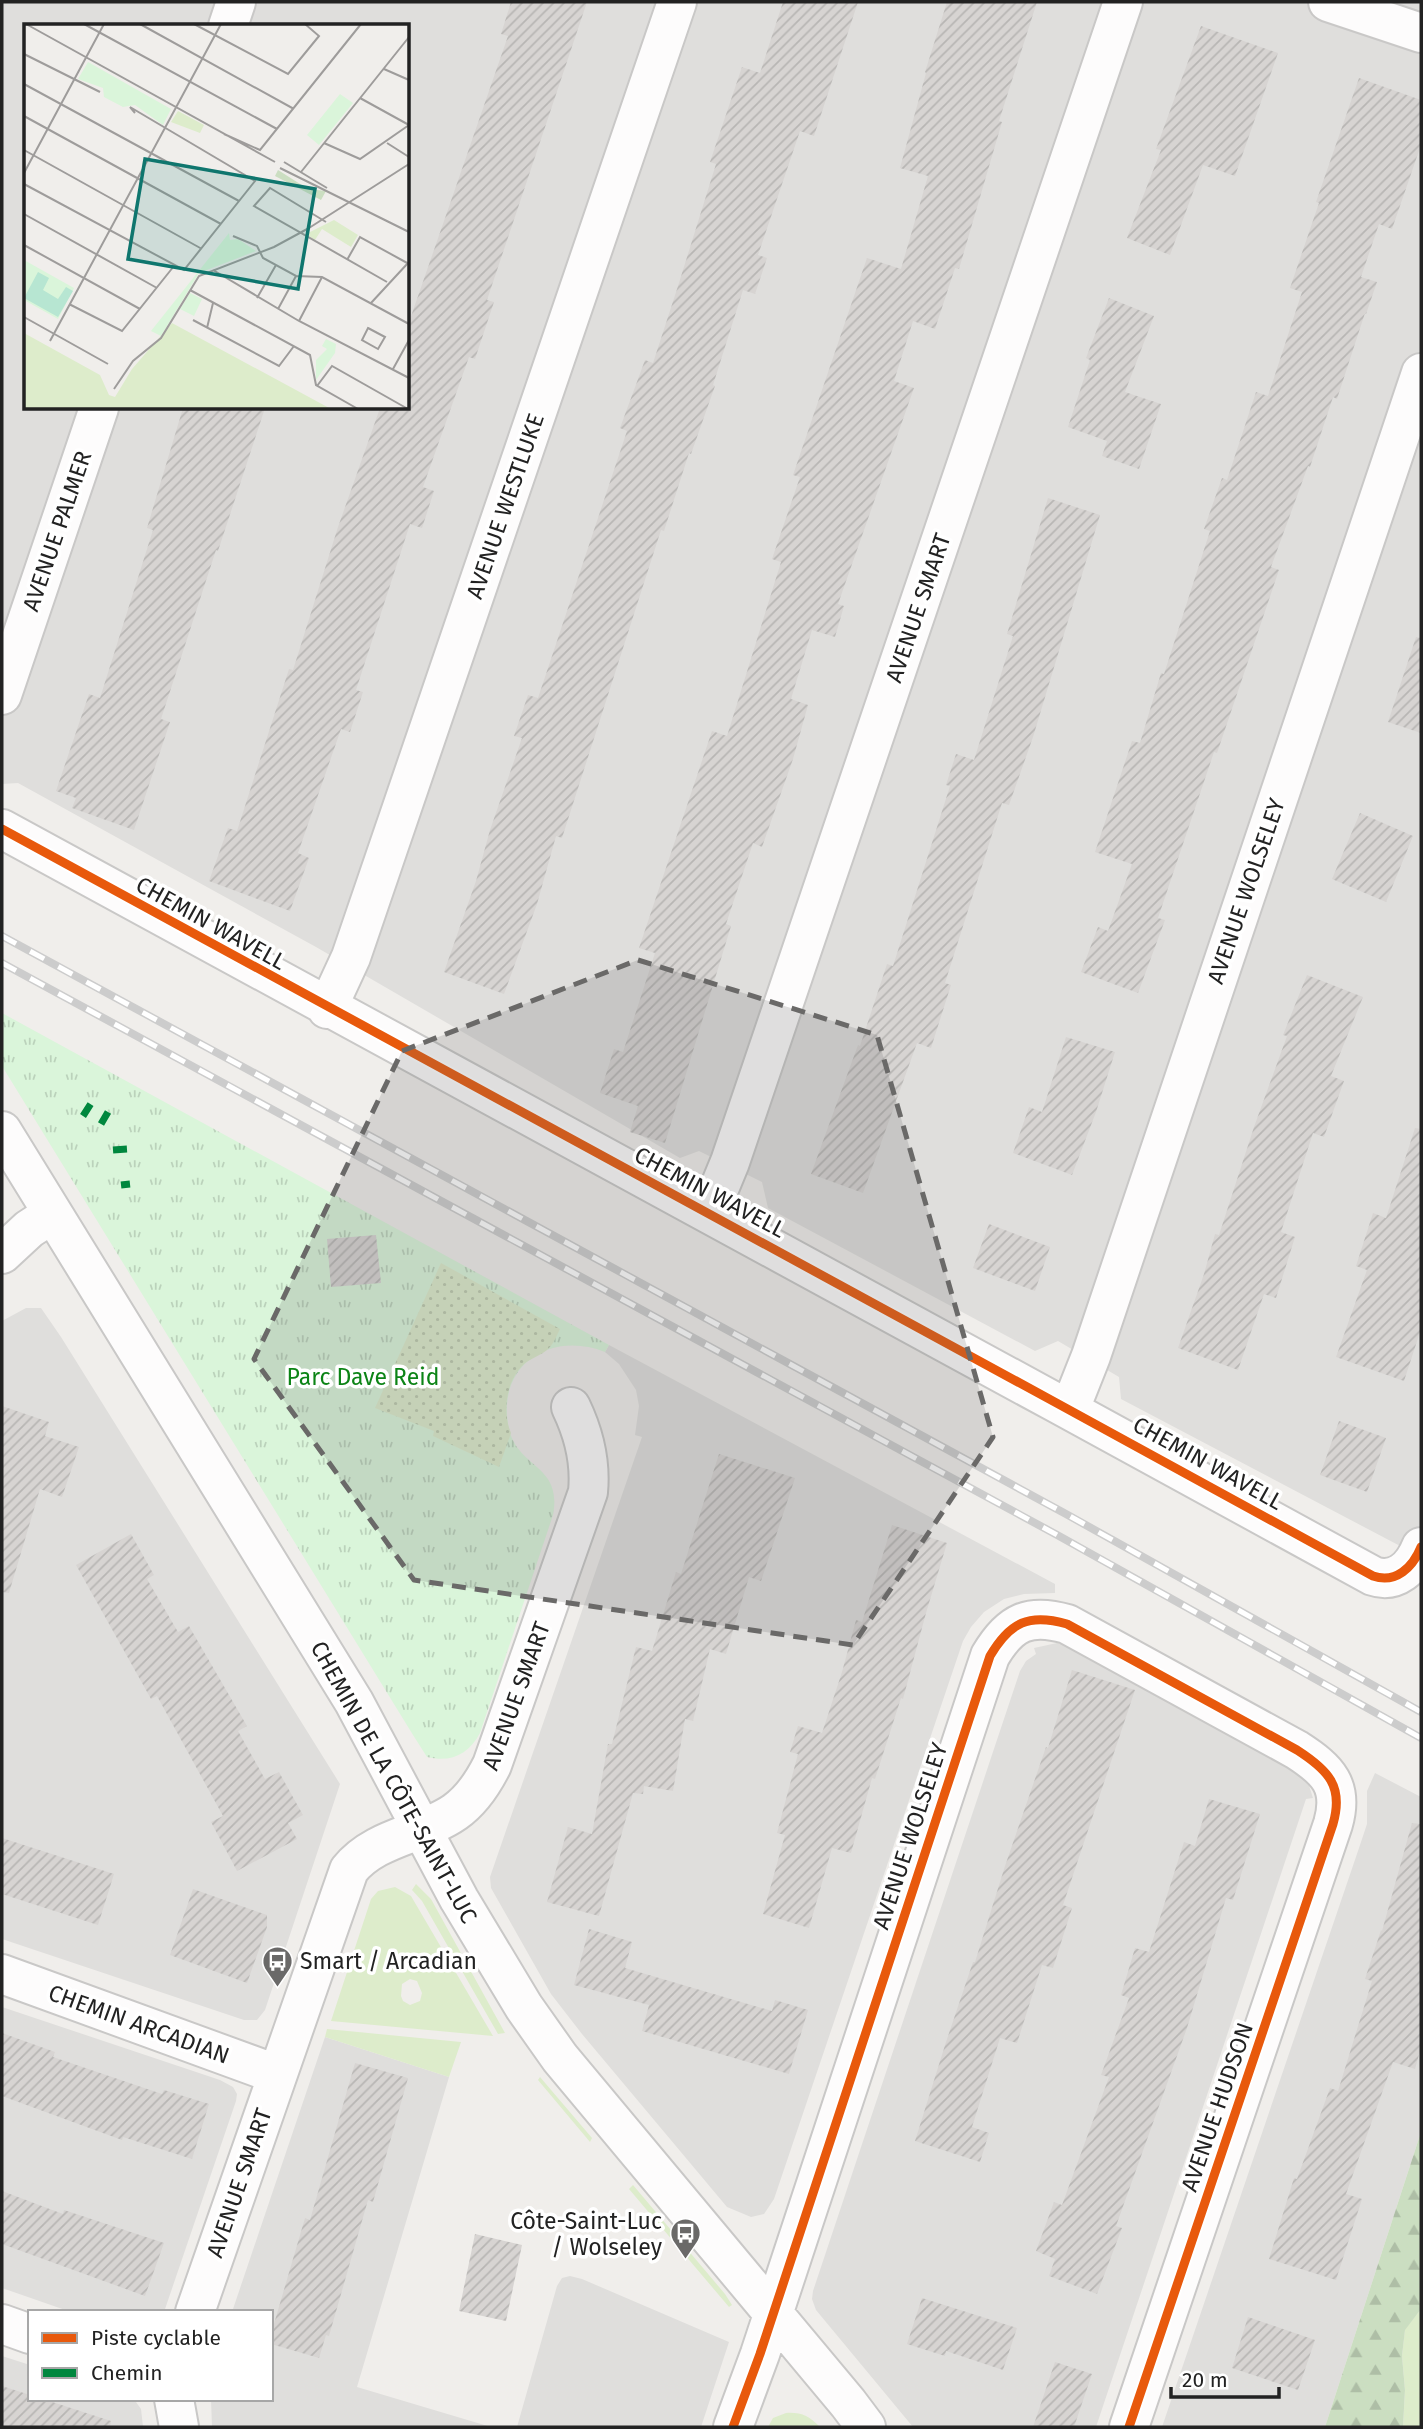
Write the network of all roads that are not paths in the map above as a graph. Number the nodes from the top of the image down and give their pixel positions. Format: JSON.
{"nodes":[{"id":1,"x":236,"y":2,"type":"edge"},
{"id":2,"x":677,"y":2,"type":"edge"},
{"id":3,"x":1124,"y":2,"type":"edge"},
{"id":4,"x":1328,"y":2,"type":"edge"},
{"id":5,"x":229,"y":24,"type":"edge"},
{"id":6,"x":1421,"y":33,"type":"edge"},
{"id":7,"x":1421,"y":373,"type":"edge"},
{"id":8,"x":98,"y":410,"type":"edge"},
{"id":9,"x":8,"y":654,"type":"edge"},
{"id":10,"x":2,"y":695,"type":"edge"},
{"id":11,"x":2,"y":829,"type":"edge"},
{"id":12,"x":327,"y":1009,"type":"junction"},
{"id":13,"x":2,"y":1131,"type":"edge"},
{"id":14,"x":709,"y":1213,"type":"junction"},
{"id":15,"x":52,"y":1214,"type":"junction"},
{"id":16,"x":2,"y":1254,"type":"edge"},
{"id":17,"x":570,"y":1407,"type":"dead end"},
{"id":18,"x":1070,"y":1409,"type":"junction"},
{"id":19,"x":1412,"y":1560,"type":"edge"},
{"id":20,"x":1338,"y":1798,"type":"joint"},
{"id":21,"x":422,"y":1829,"type":"junction"},
{"id":22,"x":2,"y":1974,"type":"edge"},
{"id":23,"x":276,"y":2074,"type":"junction"},
{"id":24,"x":196,"y":2310,"type":"edge"},
{"id":25,"x":773,"y":2313,"type":"junction"},
{"id":26,"x":2,"y":2324,"type":"edge"},
{"id":27,"x":28,"y":2333,"type":"edge"},
{"id":28,"x":174,"y":2401,"type":"edge"},
{"id":29,"x":179,"y":2427,"type":"edge"},
{"id":30,"x":733,"y":2427,"type":"edge"},
{"id":31,"x":866,"y":2427,"type":"edge"},
{"id":32,"x":1129,"y":2427,"type":"edge"}],
"edges":[{"from":1,"to":5,"type":"street"},
{"from":2,"to":12,"type":"street","name":"AVENUE WESTLUKE"},
{"from":3,"to":14,"type":"street","name":"AVENUE SMART"},
{"from":4,"to":6,"type":"street"},
{"from":7,"to":18,"type":"street","name":"AVENUE WOLSELEY"},
{"from":8,"to":9,"type":"street","name":"AVENUE PALMER"},
{"from":9,"to":10,"type":"street","name":"AVENUE PALMER"},
{"from":11,"to":12,"type":"street","name":"CHEMIN WAVELL"},
{"from":12,"to":14,"type":"street","name":"CHEMIN WAVELL"},
{"from":13,"to":15,"type":"street","name":"CHEMIN DE LA CÔTE-SAINT-LUC"},
{"from":14,"to":18,"type":"street","name":"CHEMIN WAVELL"},
{"from":15,"to":16,"type":"street"},
{"from":15,"to":21,"type":"street","name":"CHEMIN DE LA CÔTE-SAINT-LUC"},
{"from":17,"to":21,"type":"street","name":"AVENUE SMART"},
{"from":18,"to":19,"type":"street","name":"CHEMIN WAVELL"},
{"from":20,"to":25,"type":"street","name":"AVENUE WOLSELEY"},
{"from":20,"to":32,"type":"street","name":"AVENUE HUDSON"},
{"from":21,"to":23,"type":"street","name":"AVENUE SMART"},
{"from":21,"to":25,"type":"street","name":"CHEMIN DE LA CÔTE-SAINT-LUC"},
{"from":22,"to":23,"type":"street","name":"CHEMIN ARCADIAN"},
{"from":23,"to":24,"type":"street","name":"AVENUE SMART"},
{"from":25,"to":30,"type":"street","name":"AVENUE WOLSELEY"},
{"from":25,"to":31,"type":"street","name":"CHEMIN DE LA CÔTE-SAINT-LUC"},
{"from":26,"to":27,"type":"street"},
{"from":28,"to":29,"type":"street"}]}
